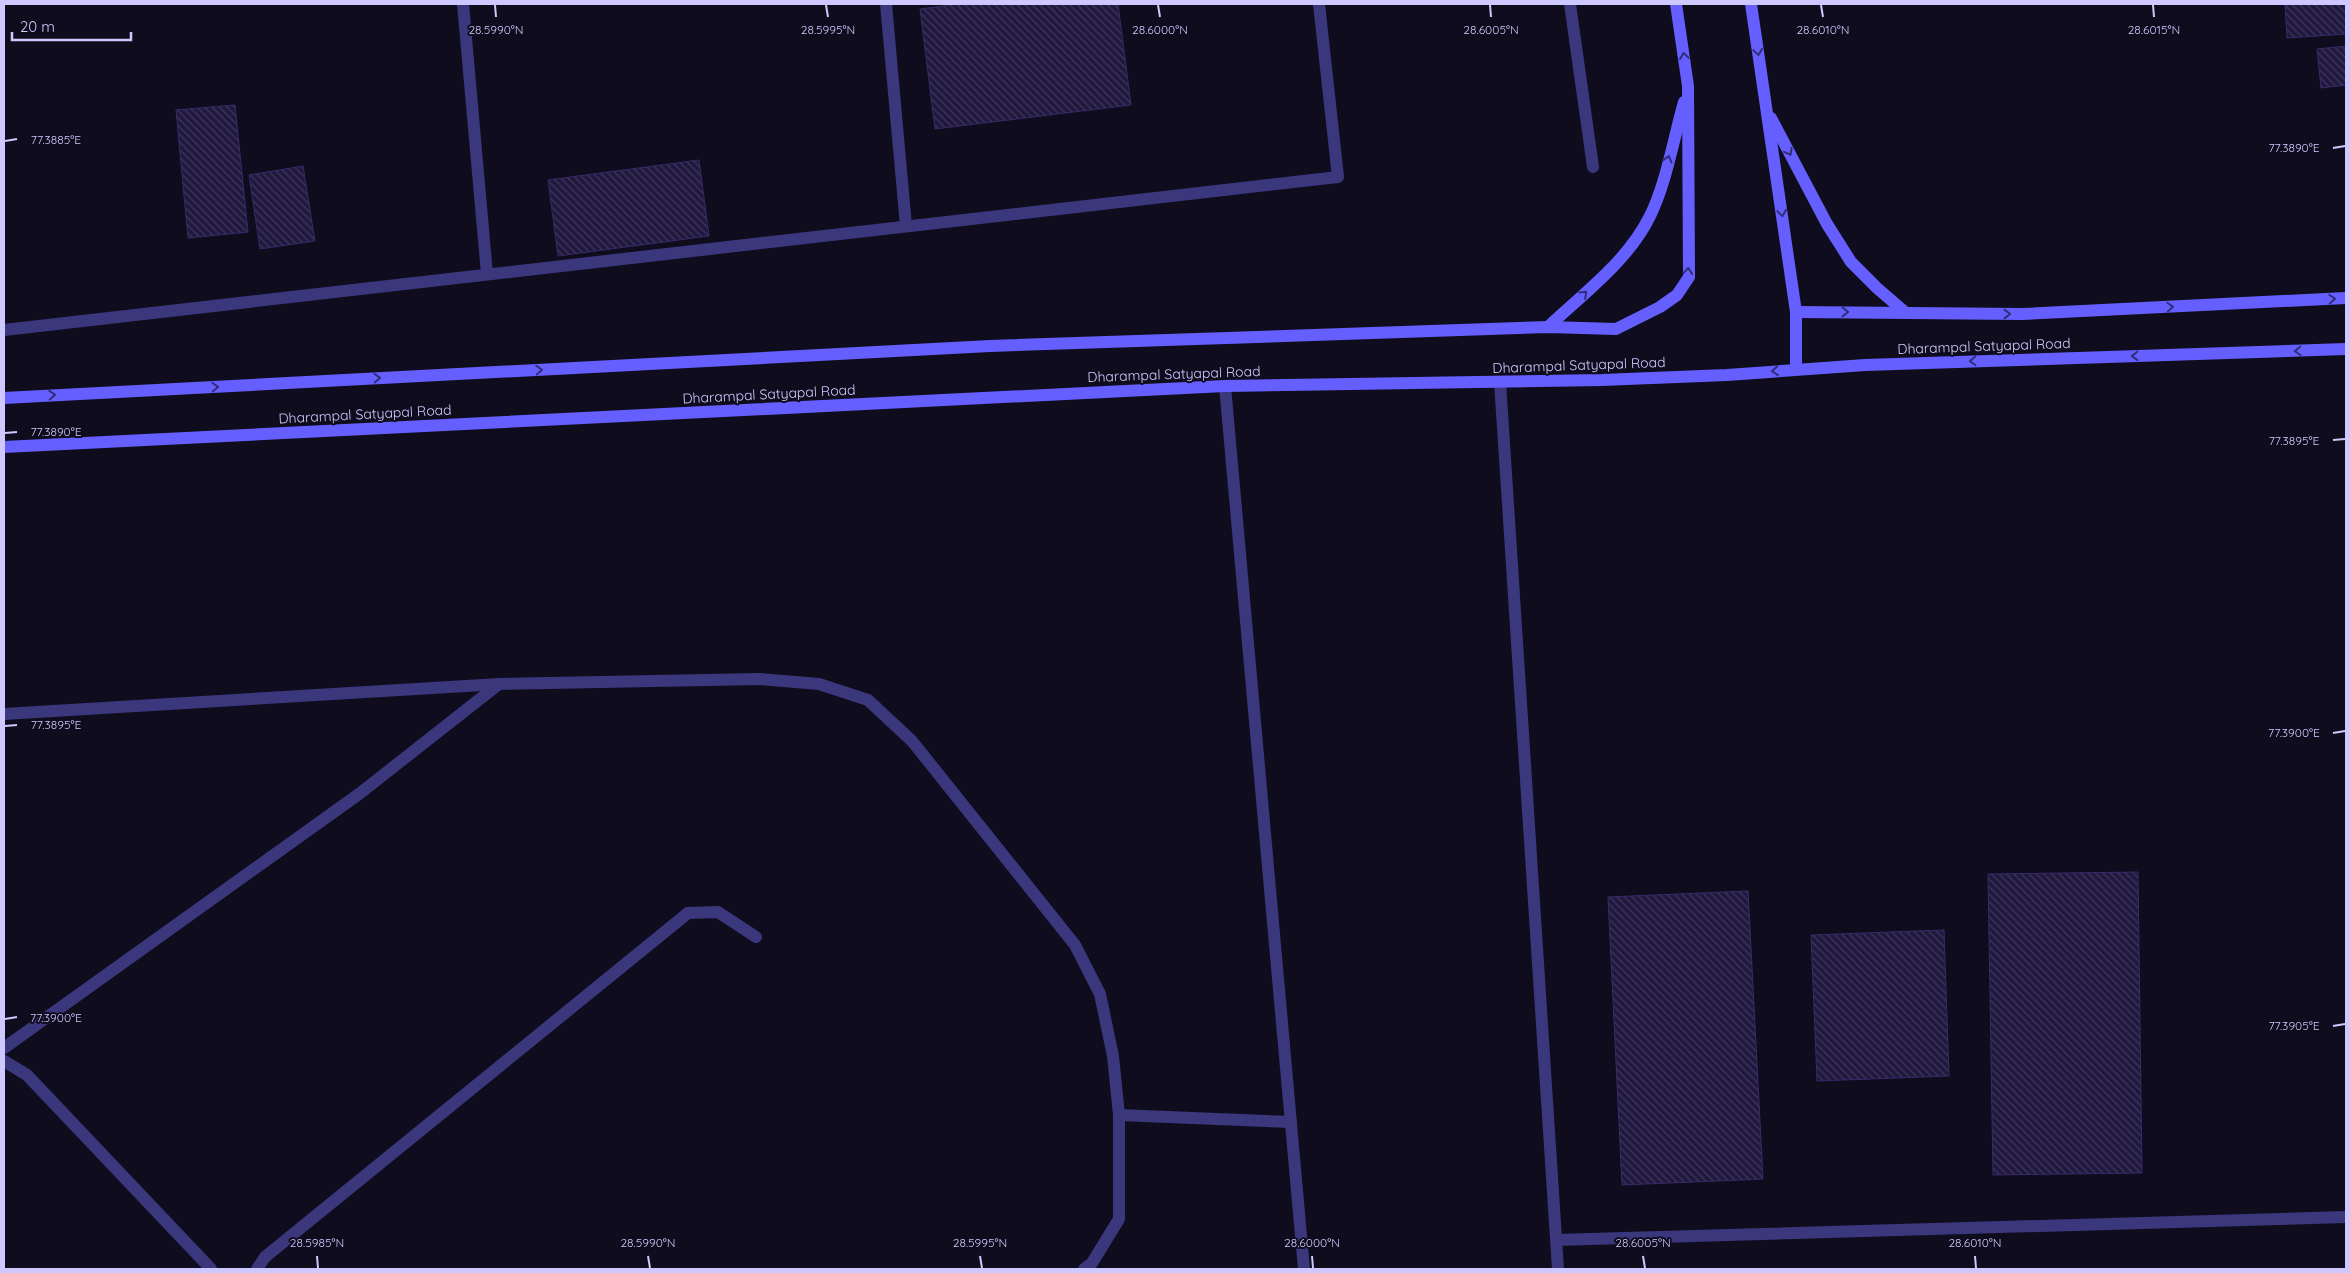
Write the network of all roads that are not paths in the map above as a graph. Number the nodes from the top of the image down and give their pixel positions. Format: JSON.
{"nodes":[{"id":1,"x":463,"y":4,"type":"edge"},
{"id":2,"x":886,"y":4,"type":"edge"},
{"id":3,"x":1319,"y":4,"type":"edge"},
{"id":4,"x":1570,"y":4,"type":"edge"},
{"id":5,"x":1676,"y":4,"type":"edge"},
{"id":6,"x":1751,"y":4,"type":"edge"},
{"id":7,"x":1688,"y":86,"type":"junction"},
{"id":8,"x":1766,"y":109,"type":"junction"},
{"id":9,"x":1592,"y":167,"type":"dead end"},
{"id":10,"x":906,"y":226,"type":"junction"},
{"id":11,"x":487,"y":274,"type":"junction"},
{"id":12,"x":2346,"y":298,"type":"edge"},
{"id":13,"x":1796,"y":312,"type":"junction"},
{"id":14,"x":1906,"y":313,"type":"junction"},
{"id":15,"x":1548,"y":326,"type":"junction"},
{"id":16,"x":4,"y":330,"type":"edge"},
{"id":17,"x":2346,"y":349,"type":"edge"},
{"id":18,"x":1796,"y":369,"type":"junction"},
{"id":19,"x":1500,"y":382,"type":"junction"},
{"id":20,"x":1225,"y":386,"type":"junction"},
{"id":21,"x":4,"y":398,"type":"edge"},
{"id":22,"x":4,"y":447,"type":"edge"},
{"id":23,"x":498,"y":684,"type":"junction"},
{"id":24,"x":4,"y":714,"type":"edge"},
{"id":25,"x":756,"y":937,"type":"dead end"},
{"id":26,"x":4,"y":1048,"type":"edge"},
{"id":27,"x":4,"y":1061,"type":"edge"},
{"id":28,"x":1119,"y":1115,"type":"junction"},
{"id":29,"x":1291,"y":1122,"type":"junction"},
{"id":30,"x":2346,"y":1217,"type":"edge"},
{"id":31,"x":1556,"y":1240,"type":"junction"},
{"id":32,"x":211,"y":1269,"type":"edge"},
{"id":33,"x":257,"y":1269,"type":"edge"},
{"id":34,"x":1084,"y":1269,"type":"edge"},
{"id":35,"x":1304,"y":1269,"type":"edge"},
{"id":36,"x":1558,"y":1269,"type":"edge"}],
"edges":[{"from":1,"to":11,"type":"street"},
{"from":2,"to":10,"type":"street"},
{"from":3,"to":10,"type":"street"},
{"from":4,"to":9,"type":"street"},
{"from":7,"to":5,"type":"street","one_way":true},
{"from":6,"to":8,"type":"street","one_way":true},
{"from":15,"to":7,"type":"street","one_way":true},
{"from":15,"to":7,"type":"street","one_way":true},
{"from":8,"to":13,"type":"street","one_way":true},
{"from":8,"to":14,"type":"street","one_way":true},
{"from":10,"to":11,"type":"street"},
{"from":11,"to":16,"type":"street"},
{"from":14,"to":12,"type":"street","one_way":true},
{"from":13,"to":14,"type":"street","one_way":true},
{"from":13,"to":18,"type":"street"},
{"from":21,"to":15,"type":"street","one_way":true},
{"from":17,"to":18,"type":"street","name":"Dharampal Satyapal Road","one_way":true},
{"from":18,"to":19,"type":"street","name":"Dharampal Satyapal Road","one_way":true},
{"from":19,"to":20,"type":"street","name":"Dharampal Satyapal Road"},
{"from":19,"to":31,"type":"street"},
{"from":20,"to":22,"type":"street","name":"Dharampal Satyapal Road"},
{"from":20,"to":29,"type":"street"},
{"from":23,"to":24,"type":"street"},
{"from":23,"to":26,"type":"street"},
{"from":23,"to":28,"type":"street"},
{"from":25,"to":33,"type":"street"},
{"from":27,"to":32,"type":"street"},
{"from":28,"to":29,"type":"street"},
{"from":28,"to":34,"type":"street"},
{"from":29,"to":35,"type":"street"},
{"from":30,"to":31,"type":"street"},
{"from":31,"to":36,"type":"street"}]}
